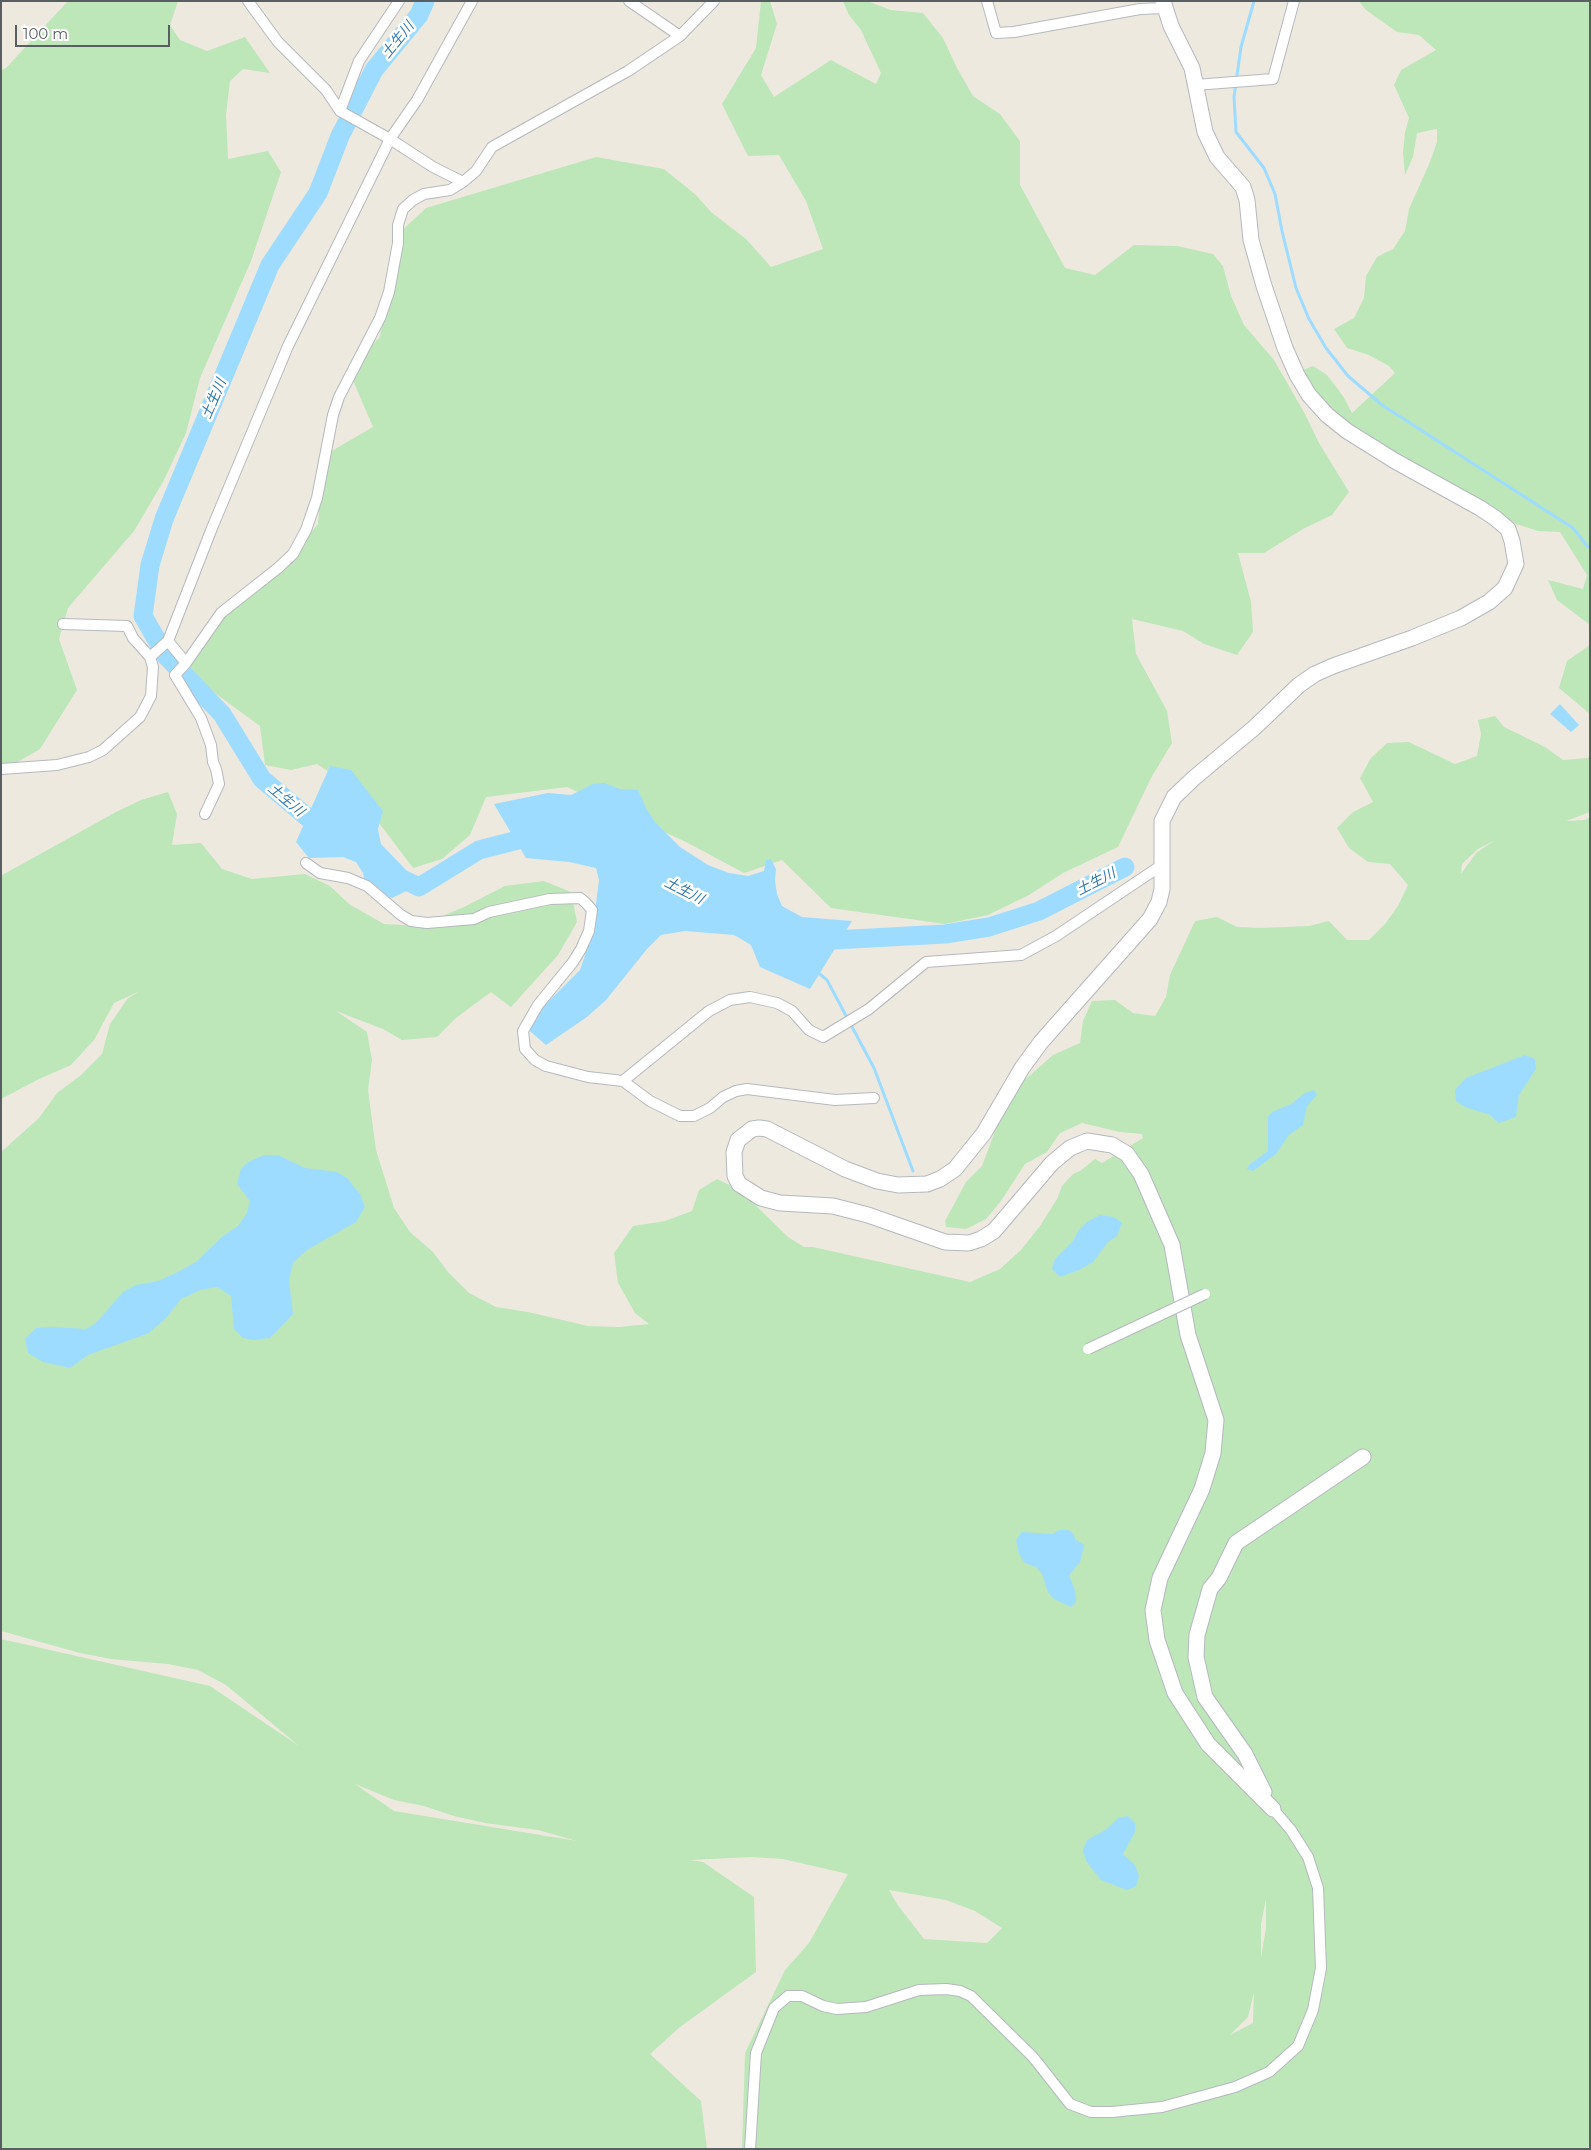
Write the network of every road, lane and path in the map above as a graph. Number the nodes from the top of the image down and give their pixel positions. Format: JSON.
{"nodes":[{"id":1,"x":248,"y":1,"type":"edge"},
{"id":2,"x":399,"y":1,"type":"edge"},
{"id":3,"x":472,"y":1,"type":"edge"},
{"id":4,"x":629,"y":1,"type":"edge"},
{"id":5,"x":714,"y":1,"type":"edge"},
{"id":6,"x":987,"y":1,"type":"edge"},
{"id":7,"x":1294,"y":1,"type":"edge"},
{"id":8,"x":1164,"y":4,"type":"edge"},
{"id":9,"x":680,"y":36,"type":"junction"},
{"id":10,"x":1194,"y":84,"type":"junction"},
{"id":11,"x":340,"y":111,"type":"junction"},
{"id":12,"x":390,"y":139,"type":"junction"},
{"id":13,"x":463,"y":182,"type":"junction"},
{"id":14,"x":63,"y":624,"type":"dead end"},
{"id":15,"x":167,"y":642,"type":"junction"},
{"id":16,"x":150,"y":657,"type":"junction"},
{"id":17,"x":186,"y":663,"type":"junction"},
{"id":18,"x":1,"y":769,"type":"edge"},
{"id":19,"x":205,"y":814,"type":"dead end"},
{"id":20,"x":306,"y":863,"type":"dead end"},
{"id":21,"x":1162,"y":865,"type":"junction"},
{"id":22,"x":623,"y":1081,"type":"junction"},
{"id":23,"x":874,"y":1098,"type":"dead end"},
{"id":24,"x":1205,"y":1294,"type":"dead end"},
{"id":25,"x":1088,"y":1349,"type":"dead end"},
{"id":26,"x":1363,"y":1457,"type":"dead end"},
{"id":27,"x":1273,"y":1809,"type":"junction"},
{"id":28,"x":750,"y":2149,"type":"edge"}],
"edges":[{"from":1,"to":11,"type":"street"},
{"from":2,"to":11,"type":"street"},
{"from":3,"to":12,"type":"street"},
{"from":4,"to":9,"type":"street"},
{"from":5,"to":9,"type":"street"},
{"from":6,"to":8,"type":"street"},
{"from":7,"to":10,"type":"street"},
{"from":8,"to":10,"type":"street"},
{"from":9,"to":13,"type":"street"},
{"from":10,"to":21,"type":"street"},
{"from":11,"to":12,"type":"street"},
{"from":12,"to":13,"type":"street"},
{"from":12,"to":15,"type":"street"},
{"from":13,"to":17,"type":"street"},
{"from":14,"to":16,"type":"street"},
{"from":15,"to":16,"type":"street"},
{"from":15,"to":17,"type":"street"},
{"from":16,"to":18,"type":"street"},
{"from":17,"to":19,"type":"street"},
{"from":20,"to":22,"type":"street"},
{"from":21,"to":22,"type":"street"},
{"from":21,"to":27,"type":"street"},
{"from":22,"to":23,"type":"street"},
{"from":24,"to":25,"type":"street","bridge":true},
{"from":26,"to":27,"type":"street"},
{"from":27,"to":28,"type":"street"}]}
